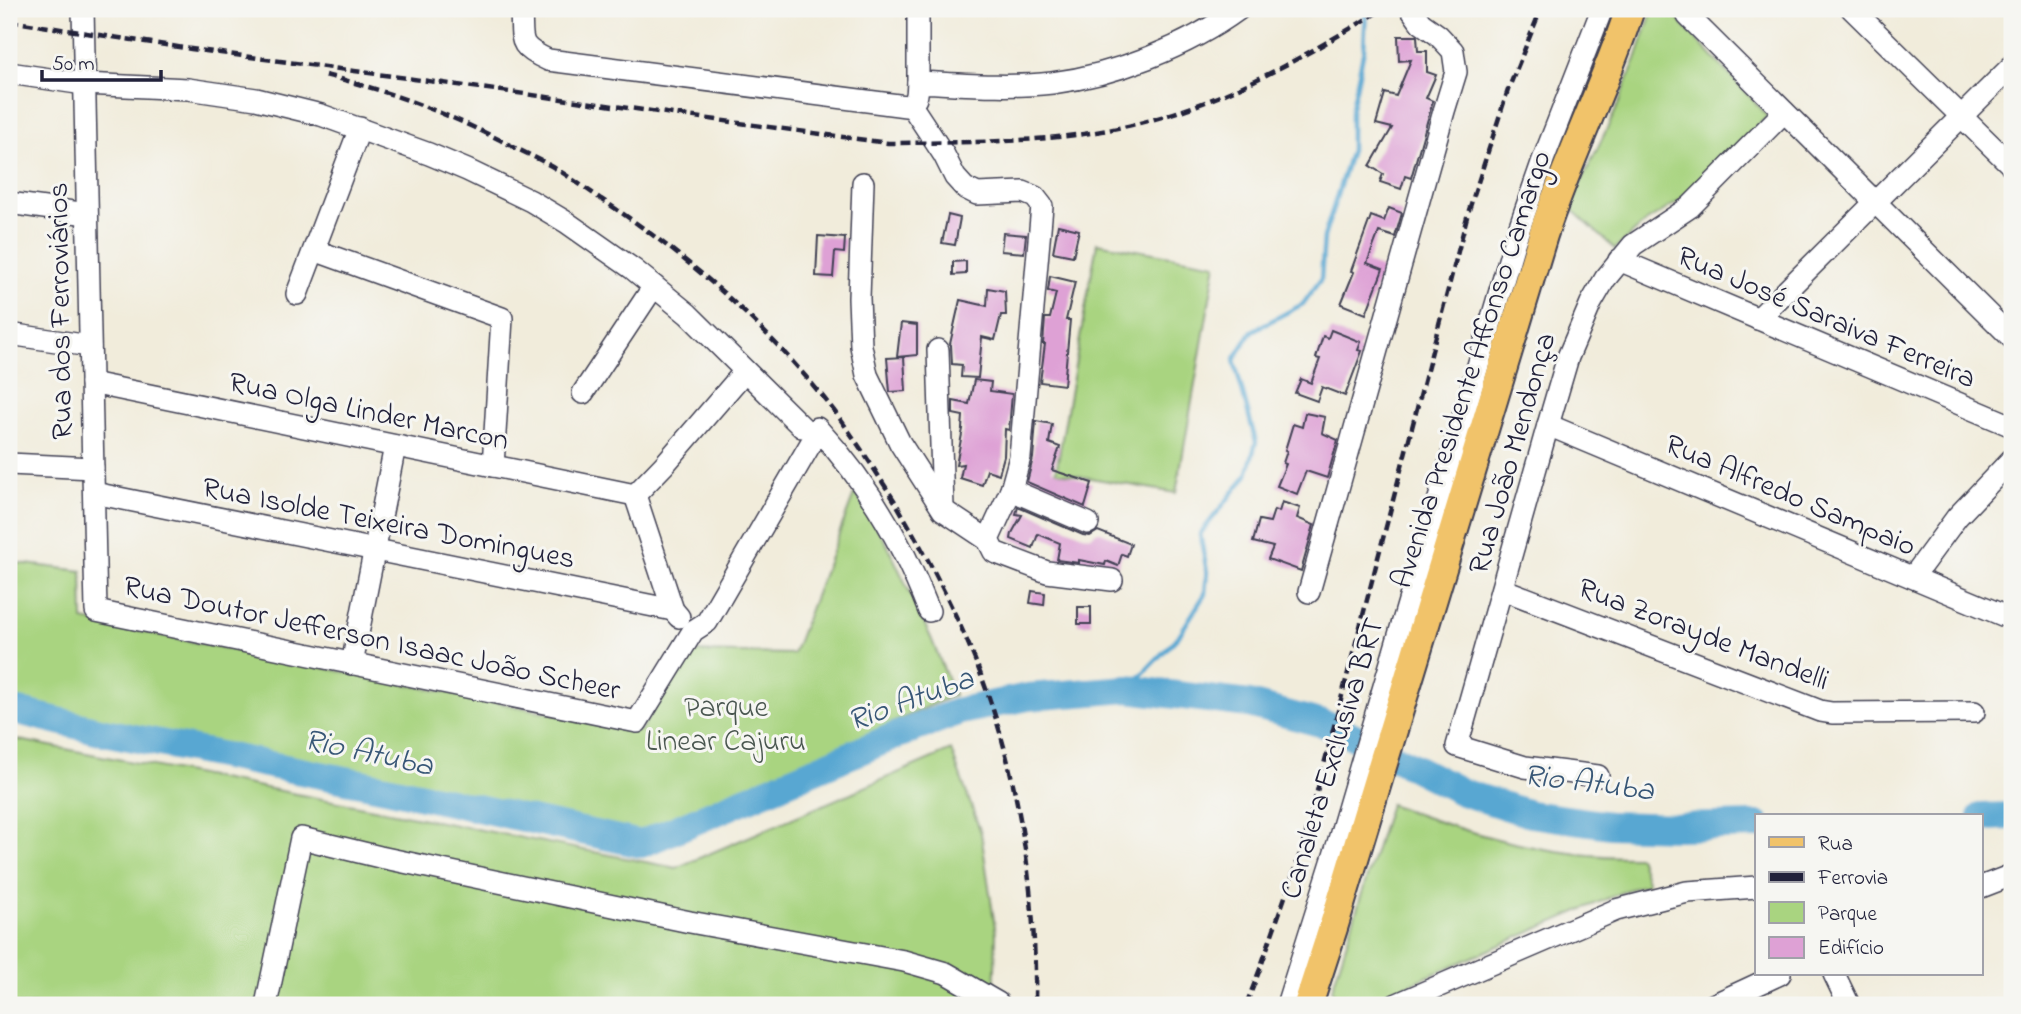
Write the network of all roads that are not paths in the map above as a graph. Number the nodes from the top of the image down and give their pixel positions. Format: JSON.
{"nodes":[{"id":1,"x":83,"y":9,"type":"edge"},
{"id":2,"x":521,"y":9,"type":"edge"},
{"id":3,"x":918,"y":9,"type":"edge"},
{"id":4,"x":1239,"y":9,"type":"edge"},
{"id":5,"x":1411,"y":9,"type":"edge"},
{"id":6,"x":1602,"y":9,"type":"edge"},
{"id":7,"x":1630,"y":9,"type":"edge"},
{"id":8,"x":1685,"y":9,"type":"edge"},
{"id":9,"x":1852,"y":9,"type":"edge"},
{"id":10,"x":2012,"y":66,"type":"edge"},
{"id":11,"x":9,"y":73,"type":"edge"},
{"id":12,"x":918,"y":82,"type":"junction"},
{"id":13,"x":83,"y":84,"type":"junction"},
{"id":14,"x":911,"y":105,"type":"junction"},
{"id":15,"x":1784,"y":112,"type":"junction"},
{"id":16,"x":1962,"y":116,"type":"junction"},
{"id":17,"x":360,"y":128,"type":"junction"},
{"id":18,"x":2012,"y":166,"type":"edge"},
{"id":19,"x":863,"y":183,"type":"dead end"},
{"id":20,"x":1875,"y":202,"type":"junction"},
{"id":21,"x":9,"y":203,"type":"edge"},
{"id":22,"x":87,"y":214,"type":"junction"},
{"id":23,"x":314,"y":250,"type":"junction"},
{"id":24,"x":1619,"y":260,"type":"junction"},
{"id":25,"x":654,"y":286,"type":"junction"},
{"id":26,"x":297,"y":294,"type":"dead end"},
{"id":27,"x":1758,"y":319,"type":"junction"},
{"id":28,"x":9,"y":334,"type":"edge"},
{"id":29,"x":2012,"y":338,"type":"edge"},
{"id":30,"x":90,"y":346,"type":"junction"},
{"id":31,"x":938,"y":349,"type":"dead end"},
{"id":32,"x":745,"y":371,"type":"junction"},
{"id":33,"x":91,"y":383,"type":"junction"},
{"id":34,"x":583,"y":393,"type":"dead end"},
{"id":35,"x":1548,"y":425,"type":"junction"},
{"id":36,"x":2012,"y":426,"type":"edge"},
{"id":37,"x":811,"y":431,"type":"junction"},
{"id":38,"x":395,"y":446,"type":"junction"},
{"id":39,"x":2012,"y":459,"type":"edge"},
{"id":40,"x":9,"y":464,"type":"edge"},
{"id":41,"x":493,"y":466,"type":"junction"},
{"id":42,"x":93,"y":468,"type":"junction"},
{"id":43,"x":1011,"y":490,"type":"junction"},
{"id":44,"x":93,"y":493,"type":"junction"},
{"id":45,"x":635,"y":495,"type":"junction"},
{"id":46,"x":943,"y":510,"type":"junction"},
{"id":47,"x":1088,"y":523,"type":"dead end"},
{"id":48,"x":988,"y":540,"type":"junction"},
{"id":49,"x":374,"y":550,"type":"junction"},
{"id":50,"x":1913,"y":577,"type":"junction"},
{"id":51,"x":1112,"y":580,"type":"dead end"},
{"id":52,"x":1502,"y":589,"type":"junction"},
{"id":53,"x":1309,"y":592,"type":"dead end"},
{"id":54,"x":673,"y":610,"type":"junction"},
{"id":55,"x":96,"y":611,"type":"joint"},
{"id":56,"x":929,"y":611,"type":"dead end"},
{"id":57,"x":2012,"y":619,"type":"edge"},
{"id":58,"x":692,"y":631,"type":"junction"},
{"id":59,"x":352,"y":664,"type":"junction"},
{"id":60,"x":1395,"y":684,"type":"junction"},
{"id":61,"x":1974,"y":712,"type":"dead end"},
{"id":62,"x":1598,"y":776,"type":"dead end"},
{"id":63,"x":1347,"y":846,"type":"junction"},
{"id":64,"x":2012,"y":875,"type":"edge"},
{"id":65,"x":1755,"y":887,"type":"edge"},
{"id":66,"x":1982,"y":887,"type":"edge"},
{"id":67,"x":1776,"y":976,"type":"edge"},
{"id":68,"x":1834,"y":976,"type":"edge"},
{"id":69,"x":266,"y":1005,"type":"edge"},
{"id":70,"x":998,"y":1005,"type":"edge"},
{"id":71,"x":1287,"y":1005,"type":"edge"},
{"id":72,"x":1308,"y":1005,"type":"edge"},
{"id":73,"x":1395,"y":1005,"type":"edge"},
{"id":74,"x":1713,"y":1005,"type":"edge"},
{"id":75,"x":1849,"y":1005,"type":"edge"}],
"edges":[{"from":1,"to":13,"type":"street","name":"Rua dos Ferroviários"},
{"from":2,"to":14,"type":"street"},
{"from":3,"to":12,"type":"street"},
{"from":4,"to":12,"type":"street"},
{"from":5,"to":53,"type":"street"},
{"from":6,"to":60,"type":"street","name":"Canaleta Exclusiva BRT"},
{"from":7,"to":60,"type":"main road","name":"Avenida Presidente Affonso Camargo"},
{"from":8,"to":15,"type":"street"},
{"from":9,"to":16,"type":"street"},
{"from":10,"to":16,"type":"street"},
{"from":11,"to":13,"type":"street"},
{"from":12,"to":14,"type":"street"},
{"from":13,"to":17,"type":"street"},
{"from":13,"to":22,"type":"street","name":"Rua dos Ferroviários"},
{"from":14,"to":43,"type":"street"},
{"from":15,"to":20,"type":"street"},
{"from":15,"to":24,"type":"street","name":"Rua João Mendonça"},
{"from":16,"to":18,"type":"street"},
{"from":16,"to":20,"type":"street"},
{"from":17,"to":23,"type":"street"},
{"from":17,"to":25,"type":"street"},
{"from":19,"to":46,"type":"street"},
{"from":20,"to":27,"type":"street"},
{"from":20,"to":29,"type":"street"},
{"from":21,"to":22,"type":"street"},
{"from":22,"to":30,"type":"street","name":"Rua dos Ferroviários"},
{"from":23,"to":26,"type":"street"},
{"from":23,"to":41,"type":"street"},
{"from":24,"to":27,"type":"street","name":"Rua José Saraiva Ferreira"},
{"from":24,"to":35,"type":"street","name":"Rua João Mendonça"},
{"from":25,"to":32,"type":"street"},
{"from":25,"to":34,"type":"street"},
{"from":27,"to":36,"type":"street","name":"Rua José Saraiva Ferreira"},
{"from":28,"to":30,"type":"street"},
{"from":30,"to":33,"type":"street","name":"Rua dos Ferroviários"},
{"from":31,"to":46,"type":"street"},
{"from":32,"to":37,"type":"street"},
{"from":32,"to":45,"type":"street"},
{"from":33,"to":38,"type":"street","name":"Rua Olga Linder Marcon"},
{"from":33,"to":42,"type":"street","name":"Rua dos Ferroviários"},
{"from":35,"to":50,"type":"street","name":"Rua Alfredo Sampaio"},
{"from":35,"to":52,"type":"street","name":"Rua João Mendonça"},
{"from":37,"to":56,"type":"street"},
{"from":37,"to":58,"type":"street"},
{"from":38,"to":41,"type":"street","name":"Rua Olga Linder Marcon"},
{"from":38,"to":49,"type":"street"},
{"from":39,"to":50,"type":"street"},
{"from":40,"to":42,"type":"street"},
{"from":41,"to":45,"type":"street","name":"Rua Olga Linder Marcon"},
{"from":42,"to":44,"type":"street","name":"Rua dos Ferroviários"},
{"from":43,"to":47,"type":"street"},
{"from":43,"to":48,"type":"street"},
{"from":44,"to":49,"type":"street","name":"Rua Isolde Teixeira Domingues"},
{"from":44,"to":55,"type":"street","name":"Rua dos Ferroviários"},
{"from":45,"to":54,"type":"street"},
{"from":46,"to":48,"type":"street"},
{"from":48,"to":51,"type":"street"},
{"from":49,"to":54,"type":"street","name":"Rua Isolde Teixeira Domingues"},
{"from":49,"to":59,"type":"street"},
{"from":50,"to":57,"type":"street","name":"Rua Alfredo Sampaio"},
{"from":52,"to":61,"type":"street","name":"Rua Zorayde Mandelli"},
{"from":52,"to":62,"type":"street","name":"Rua João Mendonça"},
{"from":54,"to":58,"type":"street"},
{"from":55,"to":59,"type":"street","name":"Rua Doutor Jefferson Isaac João Scheer"},
{"from":58,"to":59,"type":"street","name":"Rua Doutor Jefferson Isaac João Scheer"},
{"from":60,"to":63,"type":"street","name":"Canaleta Exclusiva BRT"},
{"from":60,"to":63,"type":"main road","name":"Avenida Presidente Affonso Camargo"},
{"from":63,"to":71,"type":"street","name":"Canaleta Exclusiva BRT"},
{"from":63,"to":72,"type":"main road","name":"Avenida Presidente Affonso Camargo"},
{"from":64,"to":66,"type":"street"},
{"from":65,"to":73,"type":"street"},
{"from":67,"to":74,"type":"street"},
{"from":68,"to":75,"type":"street"},
{"from":69,"to":70,"type":"street"}]}
